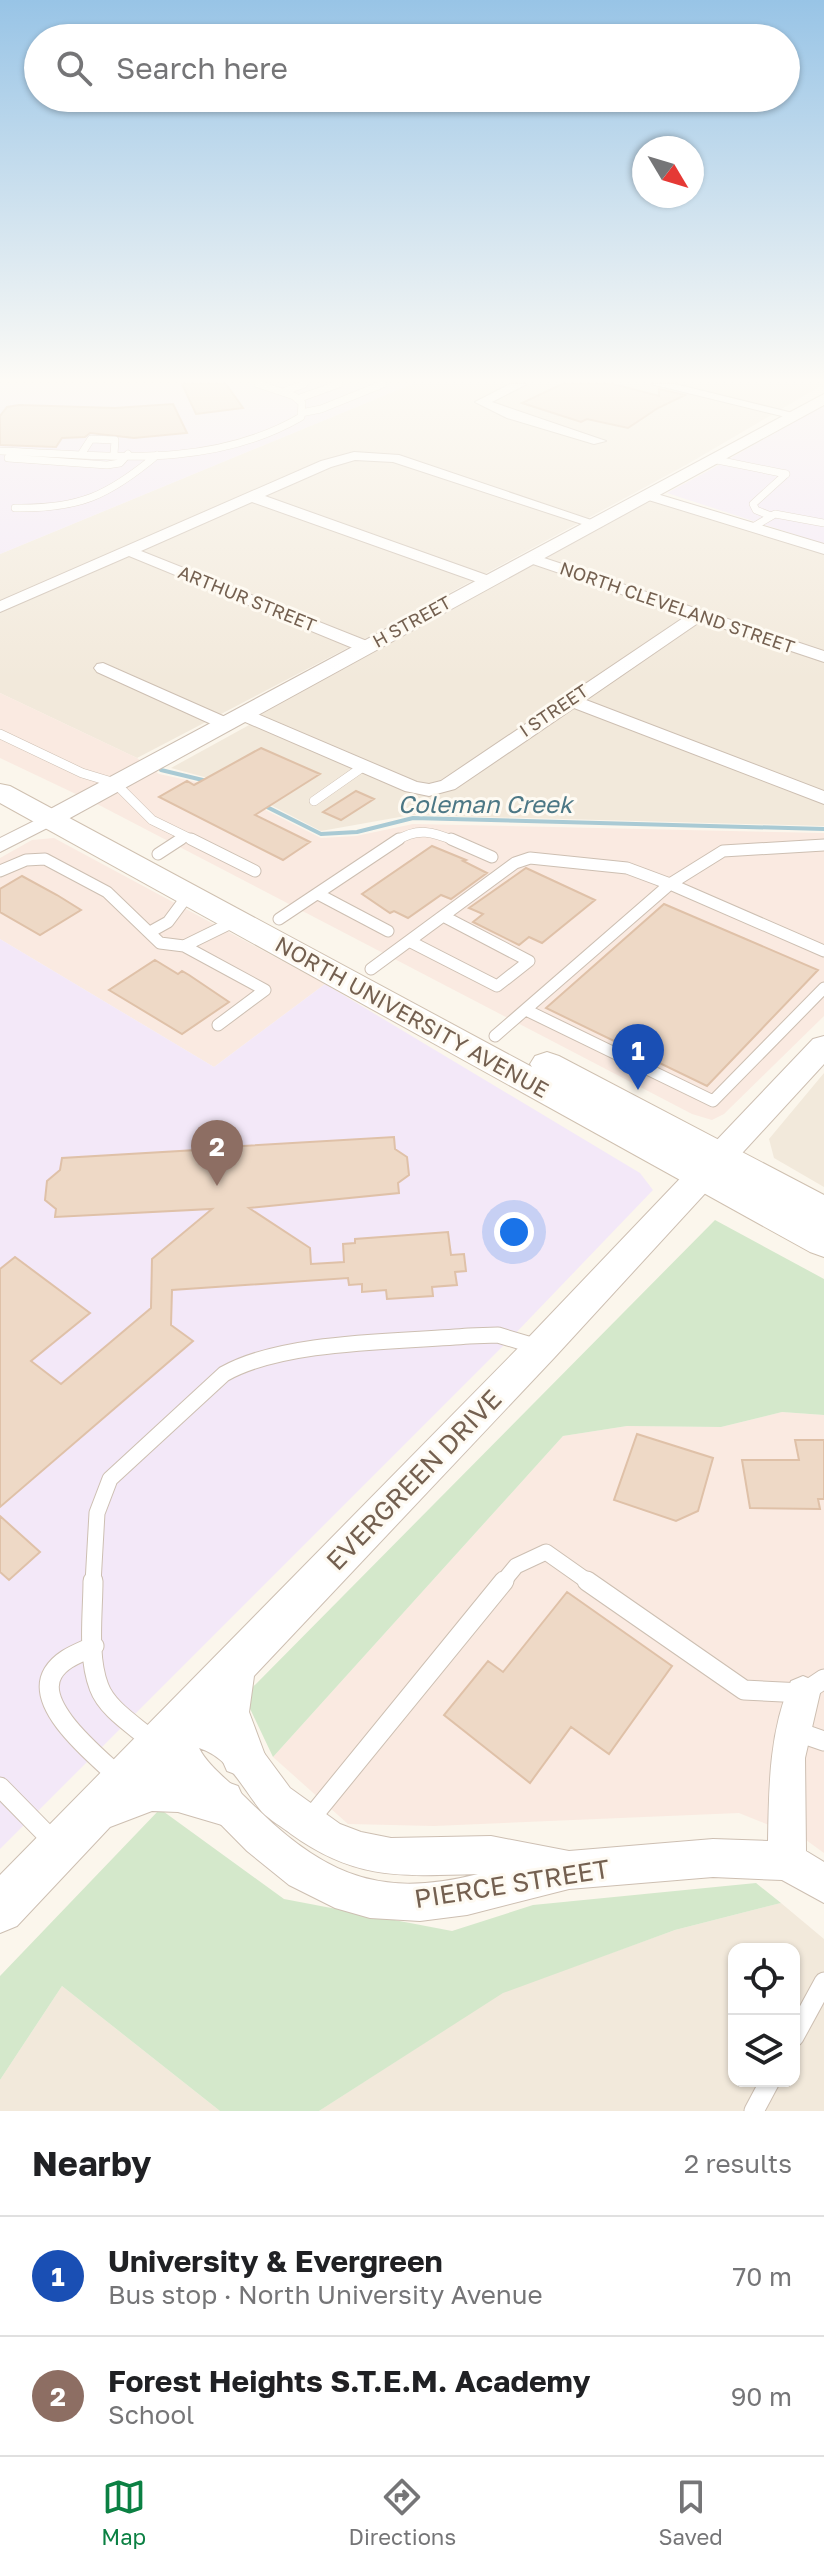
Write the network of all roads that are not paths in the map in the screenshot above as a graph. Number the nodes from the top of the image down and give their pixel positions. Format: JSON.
{"nodes":[{"id":1,"x":120,"y":483,"type":"edge"},
{"id":2,"x":286,"y":483,"type":"edge"},
{"id":3,"x":468,"y":483,"type":"edge"},
{"id":4,"x":670,"y":483,"type":"edge"},
{"id":5,"x":777,"y":483,"type":"edge"},
{"id":6,"x":647,"y":495,"type":"junction"},
{"id":7,"x":253,"y":497,"type":"junction"},
{"id":8,"x":15,"y":508,"type":"dead end"},
{"id":9,"x":771,"y":516,"type":"junction"},
{"id":10,"x":593,"y":523,"type":"junction"},
{"id":11,"x":824,"y":523,"type":"edge"},
{"id":12,"x":753,"y":527,"type":"junction"},
{"id":13,"x":824,"y":549,"type":"edge"},
{"id":14,"x":129,"y":551,"type":"junction"},
{"id":15,"x":529,"y":558,"type":"junction"},
{"id":16,"x":486,"y":580,"type":"junction"},
{"id":17,"x":0,"y":607,"type":"edge"},
{"id":18,"x":697,"y":616,"type":"junction"},
{"id":19,"x":366,"y":647,"type":"junction"},
{"id":20,"x":824,"y":657,"type":"edge"},
{"id":21,"x":103,"y":668,"type":"dead end"},
{"id":22,"x":570,"y":700,"type":"junction"},
{"id":23,"x":234,"y":719,"type":"junction"},
{"id":24,"x":0,"y":734,"type":"edge"},
{"id":25,"x":364,"y":766,"type":"junction"},
{"id":26,"x":0,"y":771,"type":"edge"},
{"id":27,"x":115,"y":783,"type":"junction"},
{"id":28,"x":0,"y":792,"type":"edge"},
{"id":29,"x":824,"y":798,"type":"edge"},
{"id":30,"x":314,"y":801,"type":"dead end"},
{"id":31,"x":60,"y":813,"type":"junction"},
{"id":32,"x":185,"y":837,"type":"junction"},
{"id":33,"x":824,"y":845,"type":"edge"},
{"id":34,"x":0,"y":846,"type":"edge"},
{"id":35,"x":158,"y":854,"type":"junction"},
{"id":36,"x":492,"y":857,"type":"dead end"},
{"id":37,"x":0,"y":871,"type":"edge"},
{"id":38,"x":255,"y":871,"type":"dead end"},
{"id":39,"x":670,"y":884,"type":"junction"},
{"id":40,"x":318,"y":894,"type":"junction"},
{"id":41,"x":188,"y":895,"type":"junction"},
{"id":42,"x":443,"y":916,"type":"junction"},
{"id":43,"x":279,"y":919,"type":"junction"},
{"id":44,"x":235,"y":921,"type":"junction"},
{"id":45,"x":388,"y":931,"type":"dead end"},
{"id":46,"x":150,"y":932,"type":"junction"},
{"id":47,"x":409,"y":941,"type":"junction"},
{"id":48,"x":184,"y":946,"type":"junction"},
{"id":49,"x":824,"y":951,"type":"edge"},
{"id":50,"x":371,"y":969,"type":"junction"},
{"id":51,"x":824,"y":988,"type":"edge"},
{"id":52,"x":526,"y":1010,"type":"junction"},
{"id":53,"x":218,"y":1025,"type":"dead end"},
{"id":54,"x":495,"y":1036,"type":"junction"},
{"id":55,"x":824,"y":1046,"type":"edge"},
{"id":56,"x":711,"y":1167,"type":"junction"},
{"id":57,"x":824,"y":1212,"type":"edge"},
{"id":58,"x":824,"y":1242,"type":"edge"},
{"id":59,"x":541,"y":1348,"type":"junction"},
{"id":60,"x":94,"y":1646,"type":"junction"},
{"id":61,"x":234,"y":1667,"type":"junction"},
{"id":62,"x":813,"y":1686,"type":"edge"},
{"id":63,"x":168,"y":1736,"type":"junction"},
{"id":64,"x":808,"y":1736,"type":"edge"},
{"id":65,"x":243,"y":1755,"type":"junction"},
{"id":66,"x":124,"y":1782,"type":"junction"},
{"id":67,"x":0,"y":1787,"type":"edge"},
{"id":68,"x":222,"y":1802,"type":"junction"},
{"id":69,"x":93,"y":1814,"type":"junction"},
{"id":70,"x":306,"y":1823,"type":"junction"},
{"id":71,"x":59,"y":1848,"type":"junction"},
{"id":72,"x":787,"y":1861,"type":"junction"},
{"id":73,"x":569,"y":1870,"type":"junction"},
{"id":74,"x":824,"y":1884,"type":"edge"},
{"id":75,"x":0,"y":1909,"type":"edge"},
{"id":76,"x":824,"y":1982,"type":"edge"},
{"id":77,"x":800,"y":2026,"type":"edge"},
{"id":78,"x":767,"y":2087,"type":"edge"},
{"id":79,"x":754,"y":2111,"type":"edge"}],
"edges":[{"from":1,"to":8,"type":"lane"},
{"from":2,"to":7,"type":"street"},
{"from":3,"to":10,"type":"street"},
{"from":4,"to":6,"type":"street","name":"H STREET"},
{"from":5,"to":9,"type":"lane"},
{"from":6,"to":10,"type":"street","name":"H STREET"},
{"from":6,"to":12,"type":"street"},
{"from":7,"to":14,"type":"street"},
{"from":7,"to":16,"type":"street"},
{"from":9,"to":11,"type":"lane"},
{"from":9,"to":12,"type":"lane"},
{"from":10,"to":15,"type":"street","name":"H STREET"},
{"from":12,"to":13,"type":"street"},
{"from":14,"to":17,"type":"street"},
{"from":14,"to":19,"type":"street","name":"ARTHUR STREET"},
{"from":15,"to":16,"type":"street","name":"H STREET"},
{"from":15,"to":18,"type":"street","name":"NORTH CLEVELAND STREET"},
{"from":16,"to":19,"type":"street","name":"H STREET"},
{"from":18,"to":20,"type":"street","name":"NORTH CLEVELAND STREET"},
{"from":18,"to":22,"type":"street","name":"I STREET"},
{"from":19,"to":23,"type":"street","name":"H STREET"},
{"from":21,"to":23,"type":"street"},
{"from":22,"to":25,"type":"street","name":"I STREET"},
{"from":22,"to":29,"type":"street"},
{"from":23,"to":25,"type":"street"},
{"from":23,"to":27,"type":"street","name":"H STREET"},
{"from":24,"to":27,"type":"lane"},
{"from":25,"to":30,"type":"lane"},
{"from":26,"to":31,"type":"main road","name":"NORTH UNIVERSITY AVENUE"},
{"from":27,"to":31,"type":"street","name":"H STREET"},
{"from":27,"to":32,"type":"lane"},
{"from":28,"to":31,"type":"main road","name":"NORTH UNIVERSITY AVENUE"},
{"from":31,"to":34,"type":"street","name":"H STREET"},
{"from":31,"to":35,"type":"main road","name":"NORTH UNIVERSITY AVENUE"},
{"from":31,"to":41,"type":"main road","name":"NORTH UNIVERSITY AVENUE"},
{"from":32,"to":35,"type":"lane"},
{"from":32,"to":38,"type":"lane"},
{"from":33,"to":39,"type":"lane"},
{"from":35,"to":43,"type":"main road","name":"NORTH UNIVERSITY AVENUE"},
{"from":36,"to":40,"type":"lane"},
{"from":37,"to":46,"type":"lane"},
{"from":39,"to":42,"type":"lane"},
{"from":39,"to":49,"type":"lane"},
{"from":39,"to":52,"type":"lane"},
{"from":40,"to":43,"type":"lane"},
{"from":40,"to":45,"type":"lane"},
{"from":41,"to":44,"type":"main road","name":"NORTH UNIVERSITY AVENUE"},
{"from":41,"to":46,"type":"lane"},
{"from":42,"to":47,"type":"lane"},
{"from":42,"to":47,"type":"lane"},
{"from":43,"to":50,"type":"main road","name":"NORTH UNIVERSITY AVENUE"},
{"from":44,"to":48,"type":"lane"},
{"from":44,"to":56,"type":"main road","name":"NORTH UNIVERSITY AVENUE"},
{"from":46,"to":48,"type":"lane"},
{"from":47,"to":50,"type":"lane"},
{"from":48,"to":53,"type":"lane"},
{"from":50,"to":54,"type":"main road","name":"NORTH UNIVERSITY AVENUE"},
{"from":51,"to":52,"type":"lane"},
{"from":52,"to":54,"type":"lane"},
{"from":54,"to":56,"type":"main road","name":"NORTH UNIVERSITY AVENUE"},
{"from":55,"to":56,"type":"street","name":"EVERGREEN DRIVE"},
{"from":56,"to":57,"type":"main road","name":"NORTH UNIVERSITY AVENUE"},
{"from":56,"to":58,"type":"main road","name":"NORTH UNIVERSITY AVENUE"},
{"from":56,"to":59,"type":"street","name":"EVERGREEN DRIVE"},
{"from":59,"to":60,"type":"lane"},
{"from":59,"to":61,"type":"street","name":"EVERGREEN DRIVE"},
{"from":60,"to":63,"type":"lane"},
{"from":60,"to":66,"type":"lane"},
{"from":61,"to":63,"type":"street","name":"EVERGREEN DRIVE"},
{"from":61,"to":65,"type":"street"},
{"from":62,"to":64,"type":"street"},
{"from":62,"to":70,"type":"lane"},
{"from":63,"to":65,"type":"street"},
{"from":63,"to":66,"type":"street","name":"EVERGREEN DRIVE"},
{"from":63,"to":68,"type":"street","name":"PIERCE STREET"},
{"from":64,"to":72,"type":"street"},
{"from":65,"to":70,"type":"street"},
{"from":66,"to":69,"type":"street","name":"EVERGREEN DRIVE"},
{"from":67,"to":71,"type":"lane"},
{"from":68,"to":69,"type":"street"},
{"from":68,"to":73,"type":"street","name":"PIERCE STREET"},
{"from":69,"to":71,"type":"street","name":"EVERGREEN DRIVE"},
{"from":70,"to":73,"type":"street"},
{"from":71,"to":75,"type":"street","name":"EVERGREEN DRIVE"},
{"from":72,"to":73,"type":"street","name":"PIERCE STREET"},
{"from":72,"to":74,"type":"street","name":"PIERCE STREET"},
{"from":76,"to":77,"type":"lane"},
{"from":78,"to":79,"type":"lane"}]}
